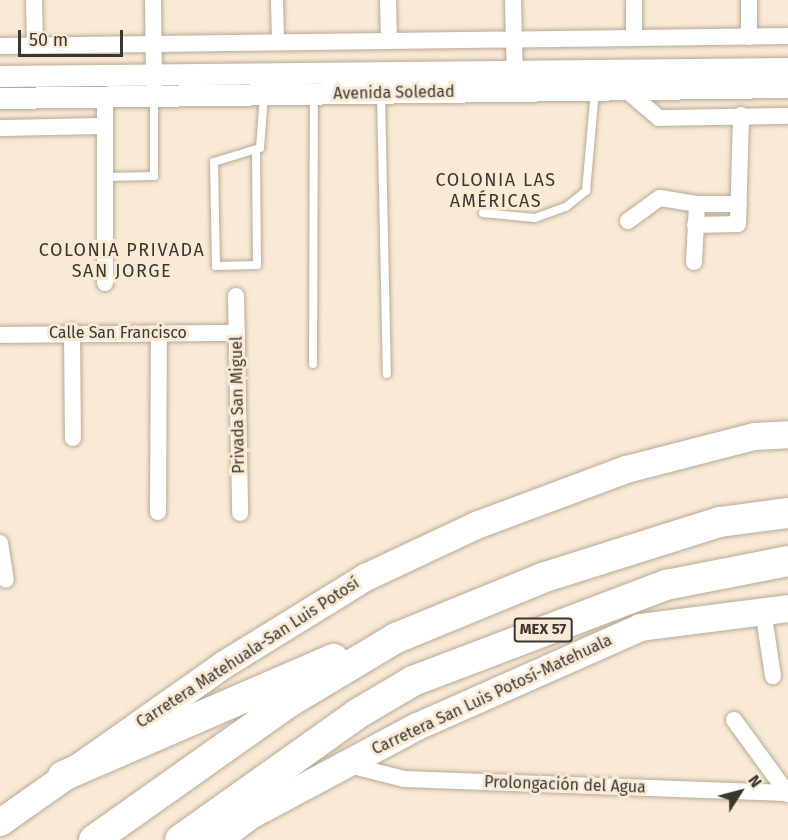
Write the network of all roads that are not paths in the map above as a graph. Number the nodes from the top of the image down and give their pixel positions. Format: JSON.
{"nodes":[{"id":1,"x":34,"y":0,"type":"edge"},
{"id":2,"x":153,"y":0,"type":"edge"},
{"id":3,"x":277,"y":0,"type":"edge"},
{"id":4,"x":388,"y":0,"type":"edge"},
{"id":5,"x":513,"y":0,"type":"edge"},
{"id":6,"x":634,"y":0,"type":"edge"},
{"id":7,"x":749,"y":0,"type":"edge"},
{"id":8,"x":788,"y":36,"type":"edge"},
{"id":9,"x":749,"y":37,"type":"junction"},
{"id":10,"x":634,"y":38,"type":"junction"},
{"id":11,"x":513,"y":39,"type":"junction"},
{"id":12,"x":389,"y":41,"type":"junction"},
{"id":13,"x":278,"y":42,"type":"junction"},
{"id":14,"x":154,"y":44,"type":"junction"},
{"id":15,"x":35,"y":45,"type":"junction"},
{"id":16,"x":0,"y":46,"type":"edge"},
{"id":17,"x":788,"y":68,"type":"edge"},
{"id":18,"x":154,"y":74,"type":"junction"},
{"id":19,"x":0,"y":76,"type":"edge"},
{"id":20,"x":515,"y":81,"type":"junction"},
{"id":21,"x":788,"y":87,"type":"edge"},
{"id":22,"x":595,"y":90,"type":"junction"},
{"id":23,"x":626,"y":90,"type":"junction"},
{"id":24,"x":381,"y":93,"type":"junction"},
{"id":25,"x":264,"y":94,"type":"junction"},
{"id":26,"x":314,"y":94,"type":"junction"},
{"id":27,"x":105,"y":96,"type":"junction"},
{"id":28,"x":154,"y":96,"type":"junction"},
{"id":29,"x":0,"y":98,"type":"edge"},
{"id":30,"x":741,"y":115,"type":"junction"},
{"id":31,"x":788,"y":116,"type":"edge"},
{"id":32,"x":104,"y":126,"type":"junction"},
{"id":33,"x":0,"y":128,"type":"edge"},
{"id":34,"x":255,"y":152,"type":"junction"},
{"id":35,"x":105,"y":177,"type":"junction"},
{"id":36,"x":697,"y":204,"type":"junction"},
{"id":37,"x":738,"y":204,"type":"junction"},
{"id":38,"x":483,"y":213,"type":"dead end"},
{"id":39,"x":628,"y":220,"type":"dead end"},
{"id":40,"x":695,"y":225,"type":"junction"},
{"id":41,"x":694,"y":262,"type":"dead end"},
{"id":42,"x":105,"y":283,"type":"dead end"},
{"id":43,"x":236,"y":296,"type":"dead end"},
{"id":44,"x":72,"y":332,"type":"junction"},
{"id":45,"x":159,"y":333,"type":"junction"},
{"id":46,"x":237,"y":333,"type":"junction"},
{"id":47,"x":0,"y":335,"type":"edge"},
{"id":48,"x":314,"y":364,"type":"dead end"},
{"id":49,"x":387,"y":374,"type":"dead end"},
{"id":50,"x":788,"y":434,"type":"edge"},
{"id":51,"x":73,"y":438,"type":"dead end"},
{"id":52,"x":788,"y":493,"type":"edge"},
{"id":53,"x":158,"y":512,"type":"dead end"},
{"id":54,"x":240,"y":513,"type":"dead end"},
{"id":55,"x":788,"y":513,"type":"edge"},
{"id":56,"x":720,"y":522,"type":"junction"},
{"id":57,"x":0,"y":543,"type":"edge"},
{"id":58,"x":0,"y":551,"type":"edge"},
{"id":59,"x":788,"y":561,"type":"edge"},
{"id":60,"x":6,"y":580,"type":"dead end"},
{"id":61,"x":775,"y":609,"type":"edge"},
{"id":62,"x":396,"y":638,"type":"junction"},
{"id":63,"x":773,"y":676,"type":"dead end"},
{"id":64,"x":734,"y":720,"type":"dead end"},
{"id":65,"x":315,"y":743,"type":"junction"},
{"id":66,"x":345,"y":764,"type":"junction"},
{"id":67,"x":63,"y":776,"type":"junction"},
{"id":68,"x":788,"y":793,"type":"edge"},
{"id":69,"x":0,"y":822,"type":"edge"},
{"id":70,"x":231,"y":832,"type":"edge"},
{"id":71,"x":94,"y":840,"type":"edge"},
{"id":72,"x":180,"y":840,"type":"edge"}],
"edges":[{"from":1,"to":15,"type":"street"},
{"from":2,"to":14,"type":"street"},
{"from":3,"to":13,"type":"street"},
{"from":4,"to":12,"type":"street"},
{"from":5,"to":11,"type":"street"},
{"from":6,"to":10,"type":"street"},
{"from":7,"to":9,"type":"street"},
{"from":8,"to":9,"type":"street"},
{"from":9,"to":10,"type":"street"},
{"from":10,"to":11,"type":"street"},
{"from":11,"to":12,"type":"street"},
{"from":11,"to":20,"type":"street"},
{"from":12,"to":13,"type":"street"},
{"from":13,"to":14,"type":"street"},
{"from":14,"to":15,"type":"street"},
{"from":14,"to":18,"type":"street"},
{"from":15,"to":16,"type":"street"},
{"from":17,"to":20,"type":"street","name":"Avenida Soledad"},
{"from":18,"to":19,"type":"street","name":"Avenida Soledad"},
{"from":18,"to":20,"type":"street","name":"Avenida Soledad"},
{"from":18,"to":28,"type":"street"},
{"from":20,"to":22,"type":"street","name":"Avenida Soledad"},
{"from":20,"to":24,"type":"street","name":"Avenida Soledad"},
{"from":21,"to":23,"type":"street","name":"Avenida Soledad"},
{"from":22,"to":23,"type":"street","name":"Avenida Soledad"},
{"from":22,"to":38,"type":"lane"},
{"from":23,"to":30,"type":"street"},
{"from":24,"to":26,"type":"street","name":"Avenida Soledad"},
{"from":24,"to":49,"type":"lane"},
{"from":25,"to":26,"type":"street","name":"Avenida Soledad"},
{"from":25,"to":28,"type":"street","name":"Avenida Soledad"},
{"from":25,"to":34,"type":"lane"},
{"from":26,"to":48,"type":"lane"},
{"from":27,"to":28,"type":"street","name":"Avenida Soledad"},
{"from":27,"to":29,"type":"street","name":"Avenida Soledad"},
{"from":27,"to":32,"type":"street"},
{"from":28,"to":35,"type":"lane"},
{"from":30,"to":31,"type":"street"},
{"from":30,"to":37,"type":"street"},
{"from":32,"to":33,"type":"street"},
{"from":32,"to":35,"type":"street"},
{"from":34,"to":34,"type":"lane"},
{"from":35,"to":42,"type":"street"},
{"from":36,"to":37,"type":"street"},
{"from":36,"to":39,"type":"street"},
{"from":36,"to":40,"type":"street"},
{"from":37,"to":40,"type":"street"},
{"from":40,"to":41,"type":"street"},
{"from":43,"to":46,"type":"street","name":"Privada San Miguel"},
{"from":44,"to":45,"type":"street","name":"Calle San Francisco"},
{"from":44,"to":47,"type":"street","name":"Calle San Francisco"},
{"from":44,"to":51,"type":"street"},
{"from":45,"to":46,"type":"street","name":"Calle San Francisco"},
{"from":45,"to":53,"type":"street"},
{"from":46,"to":54,"type":"street","name":"Privada San Miguel"},
{"from":50,"to":67,"type":"main road","name":"Carretera Matehuala-San Luis Potosí"},
{"from":52,"to":56,"type":"highway"},
{"from":55,"to":56,"type":"highway"},
{"from":56,"to":62,"type":"highway"},
{"from":57,"to":58,"type":"street"},
{"from":58,"to":60,"type":"street"},
{"from":59,"to":65,"type":"highway","number":"MEX 57"},
{"from":61,"to":63,"type":"street"},
{"from":61,"to":66,"type":"main road","name":"Carretera San Luis Potosí-Matehuala"},
{"from":62,"to":67,"type":"highway"},
{"from":62,"to":71,"type":"highway"},
{"from":64,"to":68,"type":"street"},
{"from":65,"to":70,"type":"highway"},
{"from":65,"to":72,"type":"highway","number":"MEX 57"},
{"from":66,"to":68,"type":"street","name":"Prolongación del Agua"},
{"from":66,"to":70,"type":"main road","name":"Carretera San Luis Potosí-Matehuala"},
{"from":67,"to":69,"type":"main road","name":"Carretera Matehuala-San Luis Potosí"}]}
